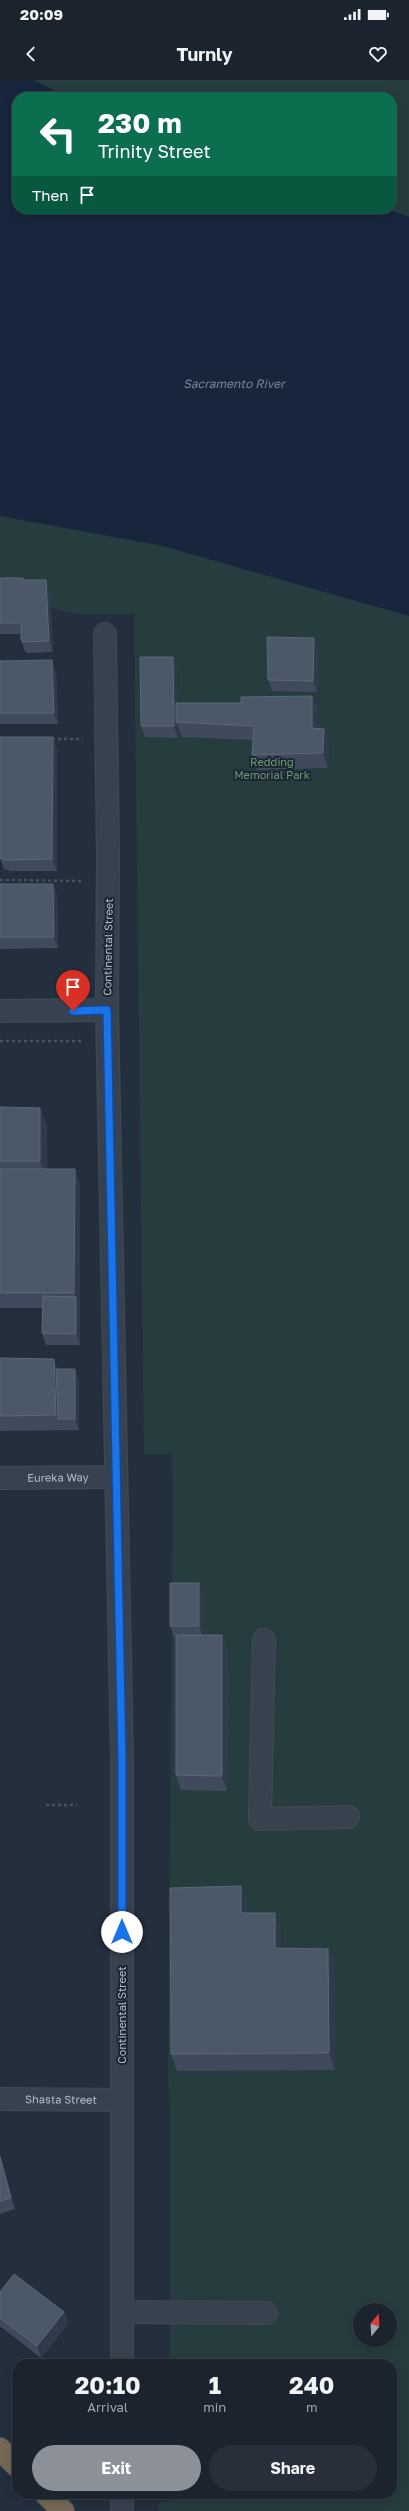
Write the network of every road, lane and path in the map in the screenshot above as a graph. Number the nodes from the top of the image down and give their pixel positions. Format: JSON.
{"nodes":[{"id":1,"x":105,"y":634,"type":"dead end"},
{"id":2,"x":45,"y":739,"type":"edge"},
{"id":3,"x":83,"y":739,"type":"dead end"},
{"id":4,"x":0,"y":880,"type":"edge"},
{"id":5,"x":83,"y":880,"type":"dead end"},
{"id":6,"x":107,"y":1010,"type":"junction"},
{"id":7,"x":0,"y":1011,"type":"edge"},
{"id":8,"x":116,"y":1477,"type":"junction"},
{"id":9,"x":0,"y":1478,"type":"edge"},
{"id":10,"x":264,"y":1640,"type":"dead end"},
{"id":11,"x":46,"y":1804,"type":"dead end"},
{"id":12,"x":76,"y":1805,"type":"dead end"},
{"id":13,"x":348,"y":1817,"type":"dead end"},
{"id":14,"x":0,"y":2099,"type":"edge"},
{"id":15,"x":122,"y":2100,"type":"junction"},
{"id":16,"x":122,"y":2312,"type":"junction"},
{"id":17,"x":266,"y":2313,"type":"dead end"},
{"id":18,"x":122,"y":2359,"type":"edge"},
{"id":19,"x":51,"y":2499,"type":"edge"},
{"id":20,"x":122,"y":2499,"type":"edge"},
{"id":21,"x":63,"y":2511,"type":"edge"},
{"id":22,"x":122,"y":2511,"type":"edge"}],
"edges":[{"from":1,"to":6,"type":"street","name":"Continental Street"},
{"from":2,"to":3,"type":"path"},
{"from":4,"to":5,"type":"path"},
{"from":6,"to":7,"type":"street"},
{"from":6,"to":8,"type":"street","name":"Continental Street"},
{"from":8,"to":9,"type":"street","name":"Eureka Way"},
{"from":8,"to":15,"type":"street","name":"Continental Street"},
{"from":10,"to":13,"type":"street"},
{"from":11,"to":12,"type":"path"},
{"from":14,"to":15,"type":"street","name":"Shasta Street"},
{"from":15,"to":16,"type":"street","name":"Continental Street"},
{"from":16,"to":17,"type":"street"},
{"from":16,"to":18,"type":"street","name":"Continental Street"},
{"from":19,"to":21,"type":"highway"},
{"from":20,"to":22,"type":"street"}]}
